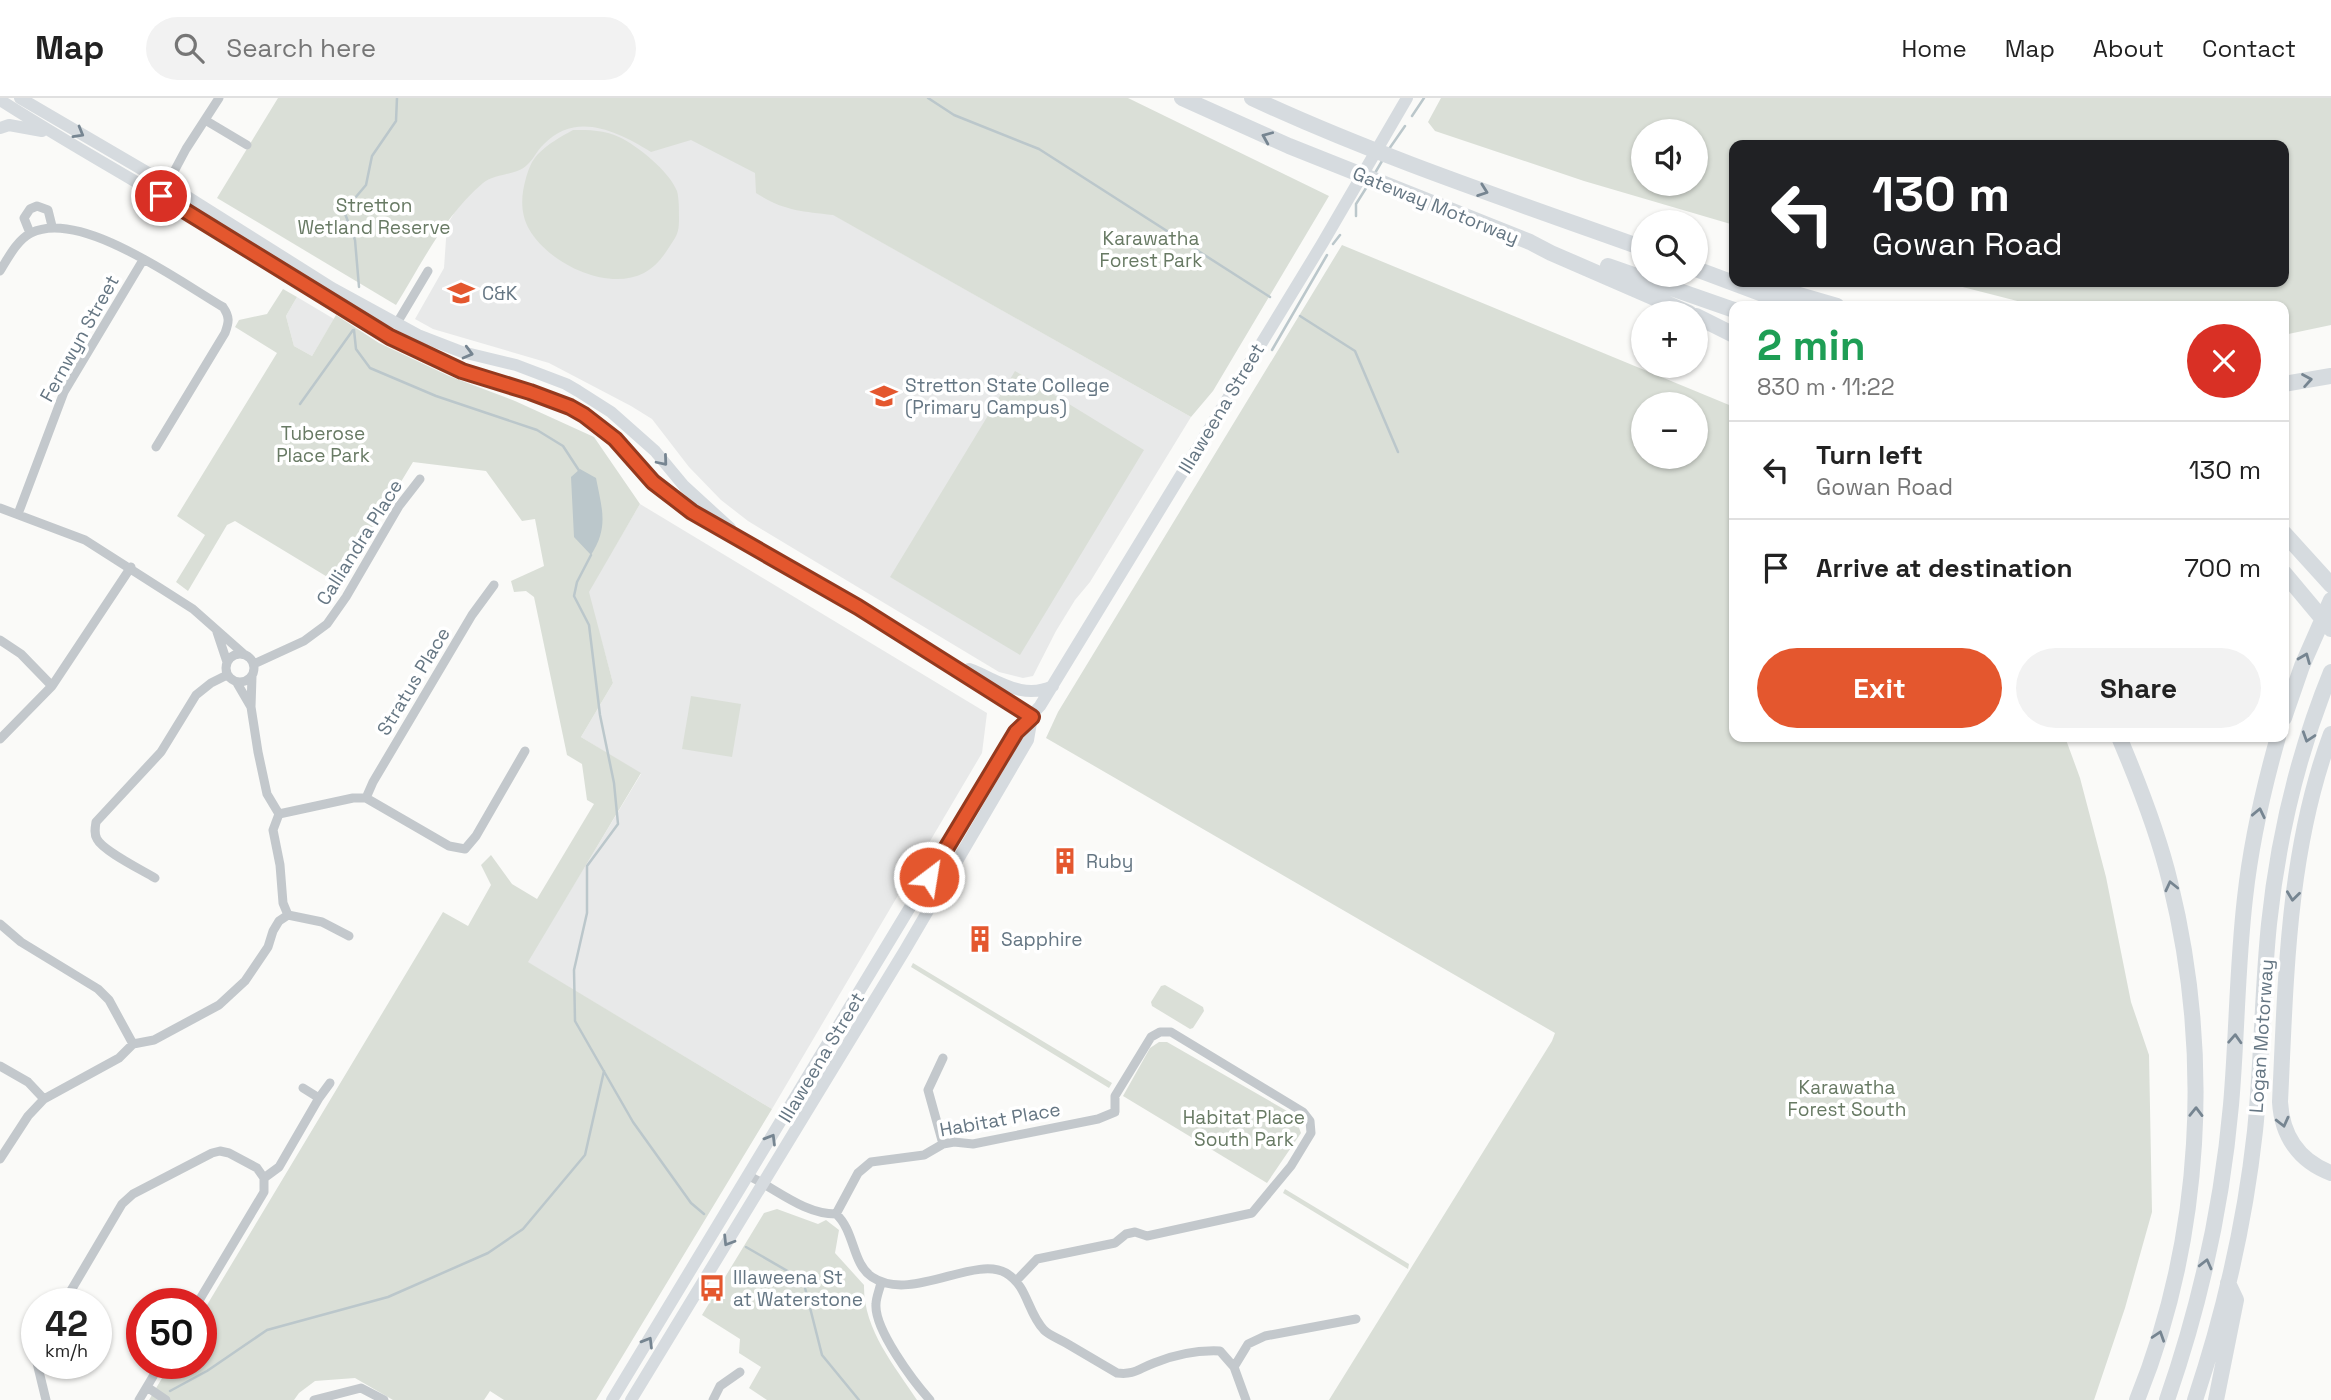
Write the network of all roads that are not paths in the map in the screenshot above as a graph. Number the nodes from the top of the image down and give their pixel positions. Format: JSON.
{"nodes":[{"id":1,"x":20,"y":98,"type":"edge"},
{"id":2,"x":219,"y":98,"type":"edge"},
{"id":3,"x":1182,"y":98,"type":"edge"},
{"id":4,"x":1252,"y":98,"type":"edge"},
{"id":5,"x":1407,"y":98,"type":"edge"},
{"id":6,"x":3,"y":105,"type":"edge"},
{"id":7,"x":205,"y":120,"type":"junction"},
{"id":8,"x":0,"y":128,"type":"edge"},
{"id":9,"x":49,"y":132,"type":"junction"},
{"id":10,"x":247,"y":145,"type":"dead end"},
{"id":11,"x":164,"y":190,"type":"junction"},
{"id":12,"x":52,"y":226,"type":"junction"},
{"id":13,"x":30,"y":233,"type":"junction"},
{"id":14,"x":1530,"y":242,"type":"junction"},
{"id":15,"x":1631,"y":244,"type":"edge"},
{"id":16,"x":143,"y":260,"type":"junction"},
{"id":17,"x":1708,"y":265,"type":"edge"},
{"id":18,"x":0,"y":271,"type":"edge"},
{"id":19,"x":428,"y":271,"type":"dead end"},
{"id":20,"x":1708,"y":273,"type":"edge"},
{"id":21,"x":1729,"y":273,"type":"edge"},
{"id":22,"x":1729,"y":281,"type":"edge"},
{"id":23,"x":1744,"y":287,"type":"edge"},
{"id":24,"x":1773,"y":287,"type":"edge"},
{"id":25,"x":1661,"y":301,"type":"edge"},
{"id":26,"x":1782,"y":301,"type":"edge"},
{"id":27,"x":1820,"y":301,"type":"edge"},
{"id":28,"x":1729,"y":308,"type":"edge"},
{"id":29,"x":1708,"y":322,"type":"edge"},
{"id":30,"x":397,"y":323,"type":"junction"},
{"id":31,"x":1729,"y":332,"type":"edge"},
{"id":32,"x":2331,"y":376,"type":"edge"},
{"id":33,"x":2289,"y":383,"type":"edge"},
{"id":34,"x":156,"y":447,"type":"dead end"},
{"id":35,"x":420,"y":479,"type":"dead end"},
{"id":36,"x":0,"y":508,"type":"edge"},
{"id":37,"x":18,"y":514,"type":"junction"},
{"id":38,"x":2289,"y":538,"type":"edge"},
{"id":39,"x":743,"y":540,"type":"junction"},
{"id":40,"x":131,"y":567,"type":"junction"},
{"id":41,"x":2289,"y":578,"type":"edge"},
{"id":42,"x":494,"y":585,"type":"dead end"},
{"id":43,"x":2331,"y":585,"type":"edge"},
{"id":44,"x":2331,"y":600,"type":"edge"},
{"id":45,"x":2331,"y":629,"type":"edge"},
{"id":46,"x":216,"y":630,"type":"junction"},
{"id":47,"x":0,"y":640,"type":"edge"},
{"id":48,"x":245,"y":655,"type":"junction"},
{"id":49,"x":946,"y":661,"type":"junction"},
{"id":50,"x":227,"y":662,"type":"junction"},
{"id":51,"x":254,"y":664,"type":"junction"},
{"id":52,"x":2331,"y":672,"type":"edge"},
{"id":53,"x":227,"y":675,"type":"junction"},
{"id":54,"x":252,"y":676,"type":"junction"},
{"id":55,"x":237,"y":683,"type":"junction"},
{"id":56,"x":52,"y":686,"type":"junction"},
{"id":57,"x":1053,"y":686,"type":"junction"},
{"id":58,"x":2289,"y":704,"type":"edge"},
{"id":59,"x":251,"y":707,"type":"junction"},
{"id":60,"x":1032,"y":717,"type":"junction"},
{"id":61,"x":2331,"y":734,"type":"edge"},
{"id":62,"x":0,"y":739,"type":"edge"},
{"id":63,"x":2121,"y":742,"type":"edge"},
{"id":64,"x":2277,"y":742,"type":"edge"},
{"id":65,"x":525,"y":751,"type":"dead end"},
{"id":66,"x":366,"y":798,"type":"junction"},
{"id":67,"x":279,"y":814,"type":"junction"},
{"id":68,"x":155,"y":878,"type":"dead end"},
{"id":69,"x":288,"y":915,"type":"junction"},
{"id":70,"x":0,"y":924,"type":"edge"},
{"id":71,"x":349,"y":936,"type":"dead end"},
{"id":72,"x":891,"y":941,"type":"junction"},
{"id":73,"x":905,"y":950,"type":"junction"},
{"id":74,"x":132,"y":1044,"type":"junction"},
{"id":75,"x":943,"y":1058,"type":"dead end"},
{"id":76,"x":0,"y":1066,"type":"edge"},
{"id":77,"x":330,"y":1083,"type":"dead end"},
{"id":78,"x":303,"y":1088,"type":"dead end"},
{"id":79,"x":320,"y":1098,"type":"junction"},
{"id":80,"x":44,"y":1099,"type":"junction"},
{"id":81,"x":793,"y":1103,"type":"junction"},
{"id":82,"x":813,"y":1103,"type":"junction"},
{"id":83,"x":943,"y":1144,"type":"junction"},
{"id":84,"x":0,"y":1159,"type":"edge"},
{"id":85,"x":2331,"y":1173,"type":"edge"},
{"id":86,"x":749,"y":1176,"type":"junction"},
{"id":87,"x":264,"y":1178,"type":"junction"},
{"id":88,"x":765,"y":1183,"type":"junction"},
{"id":89,"x":836,"y":1214,"type":"junction"},
{"id":90,"x":1016,"y":1280,"type":"junction"},
{"id":91,"x":881,"y":1282,"type":"junction"},
{"id":92,"x":2228,"y":1283,"type":"junction"},
{"id":93,"x":72,"y":1288,"type":"edge"},
{"id":94,"x":207,"y":1288,"type":"edge"},
{"id":95,"x":1356,"y":1320,"type":"dead end"},
{"id":96,"x":1234,"y":1367,"type":"junction"},
{"id":97,"x":740,"y":1372,"type":"dead end"},
{"id":98,"x":41,"y":1379,"type":"edge"},
{"id":99,"x":151,"y":1379,"type":"edge"},
{"id":100,"x":146,"y":1387,"type":"junction"},
{"id":101,"x":46,"y":1400,"type":"edge"},
{"id":102,"x":139,"y":1400,"type":"edge"},
{"id":103,"x":166,"y":1400,"type":"edge"},
{"id":104,"x":314,"y":1400,"type":"edge"},
{"id":105,"x":384,"y":1400,"type":"edge"},
{"id":106,"x":612,"y":1400,"type":"edge"},
{"id":107,"x":631,"y":1400,"type":"edge"},
{"id":108,"x":713,"y":1400,"type":"edge"},
{"id":109,"x":930,"y":1400,"type":"edge"},
{"id":110,"x":1246,"y":1400,"type":"edge"},
{"id":111,"x":2137,"y":1400,"type":"edge"},
{"id":112,"x":2167,"y":1400,"type":"edge"},
{"id":113,"x":2195,"y":1400,"type":"edge"},
{"id":114,"x":2216,"y":1400,"type":"edge"}],
"edges":[{"from":1,"to":11,"type":"main road","one_way":true},
{"from":2,"to":7,"type":"street"},
{"from":14,"to":3,"type":"highway","name":"Gateway Motorway","one_way":true},
{"from":4,"to":15,"type":"highway","name":"Gateway Motorway","one_way":true},
{"from":5,"to":57,"type":"main road","name":"Illaweena Street"},
{"from":6,"to":9,"type":"main road"},
{"from":7,"to":10,"type":"street"},
{"from":7,"to":11,"type":"street"},
{"from":8,"to":9,"type":"main road"},
{"from":9,"to":11,"type":"main road"},
{"from":11,"to":30,"type":"main road"},
{"from":11,"to":39,"type":"main road"},
{"from":12,"to":13,"type":"street"},
{"from":12,"to":13,"type":"street"},
{"from":12,"to":16,"type":"street"},
{"from":13,"to":18,"type":"street"},
{"from":14,"to":25,"type":"highway","name":"Gateway Motorway"},
{"from":14,"to":28,"type":"highway"},
{"from":16,"to":34,"type":"street"},
{"from":16,"to":37,"type":"street","name":"Fernwyn Street"},
{"from":17,"to":21,"type":"highway"},
{"from":19,"to":30,"type":"street"},
{"from":20,"to":22,"type":"highway"},
{"from":23,"to":26,"type":"highway"},
{"from":24,"to":27,"type":"highway"},
{"from":29,"to":31,"type":"highway"},
{"from":30,"to":39,"type":"main road","one_way":true},
{"from":33,"to":32,"type":"highway","one_way":true},
{"from":35,"to":51,"type":"street","name":"Calliandra Place"},
{"from":36,"to":37,"type":"street"},
{"from":37,"to":40,"type":"street"},
{"from":38,"to":43,"type":"highway"},
{"from":39,"to":49,"type":"main road"},
{"from":40,"to":46,"type":"street"},
{"from":40,"to":56,"type":"street"},
{"from":41,"to":45,"type":"highway"},
{"from":42,"to":66,"type":"street","name":"Stratus Place"},
{"from":58,"to":44,"type":"highway","one_way":true},
{"from":46,"to":48,"type":"street"},
{"from":46,"to":50,"type":"street"},
{"from":47,"to":56,"type":"street"},
{"from":48,"to":50,"type":"street"},
{"from":48,"to":51,"type":"street"},
{"from":49,"to":57,"type":"main road"},
{"from":49,"to":60,"type":"main road"},
{"from":50,"to":53,"type":"street"},
{"from":51,"to":54,"type":"street"},
{"from":52,"to":92,"type":"highway","name":"Logan Motorway","one_way":true},
{"from":53,"to":55,"type":"street"},
{"from":53,"to":68,"type":"street"},
{"from":54,"to":55,"type":"street"},
{"from":54,"to":59,"type":"street"},
{"from":55,"to":59,"type":"street"},
{"from":56,"to":62,"type":"street"},
{"from":57,"to":60,"type":"main road","name":"Illaweena Street"},
{"from":59,"to":67,"type":"street"},
{"from":60,"to":72,"type":"main road","name":"Illaweena Street"},
{"from":60,"to":73,"type":"main road","name":"Illaweena Street"},
{"from":61,"to":85,"type":"highway","one_way":true},
{"from":111,"to":63,"type":"highway","one_way":true},
{"from":112,"to":64,"type":"highway","name":"Logan Motorway","one_way":true},
{"from":65,"to":66,"type":"street"},
{"from":66,"to":67,"type":"street"},
{"from":67,"to":69,"type":"street"},
{"from":69,"to":71,"type":"street"},
{"from":69,"to":74,"type":"street"},
{"from":70,"to":74,"type":"street"},
{"from":72,"to":73,"type":"main road"},
{"from":72,"to":81,"type":"main road","name":"Illaweena Street"},
{"from":73,"to":82,"type":"main road","name":"Illaweena Street"},
{"from":74,"to":80,"type":"street"},
{"from":75,"to":83,"type":"street"},
{"from":76,"to":80,"type":"street"},
{"from":77,"to":79,"type":"street"},
{"from":78,"to":79,"type":"street"},
{"from":79,"to":87,"type":"street"},
{"from":80,"to":84,"type":"street"},
{"from":81,"to":82,"type":"main road"},
{"from":86,"to":81,"type":"main road","name":"Illaweena Street","one_way":true},
{"from":82,"to":88,"type":"main road","name":"Illaweena Street"},
{"from":83,"to":89,"type":"street","name":"Habitat Place"},
{"from":83,"to":90,"type":"street","name":"Habitat Place"},
{"from":86,"to":88,"type":"street"},
{"from":106,"to":86,"type":"main road","name":"Illaweena Street","one_way":true},
{"from":87,"to":93,"type":"street"},
{"from":87,"to":94,"type":"street"},
{"from":88,"to":89,"type":"street"},
{"from":88,"to":107,"type":"main road","name":"Illaweena Street","one_way":true},
{"from":89,"to":91,"type":"street"},
{"from":90,"to":91,"type":"street"},
{"from":90,"to":96,"type":"street"},
{"from":91,"to":109,"type":"street"},
{"from":92,"to":113,"type":"highway","name":"Logan Motorway"},
{"from":92,"to":114,"type":"highway"},
{"from":95,"to":96,"type":"street"},
{"from":96,"to":110,"type":"street"},
{"from":97,"to":108,"type":"street"},
{"from":98,"to":101,"type":"street"},
{"from":99,"to":100,"type":"street"},
{"from":100,"to":102,"type":"street"},
{"from":100,"to":103,"type":"street"},
{"from":104,"to":105,"type":"street"}]}
